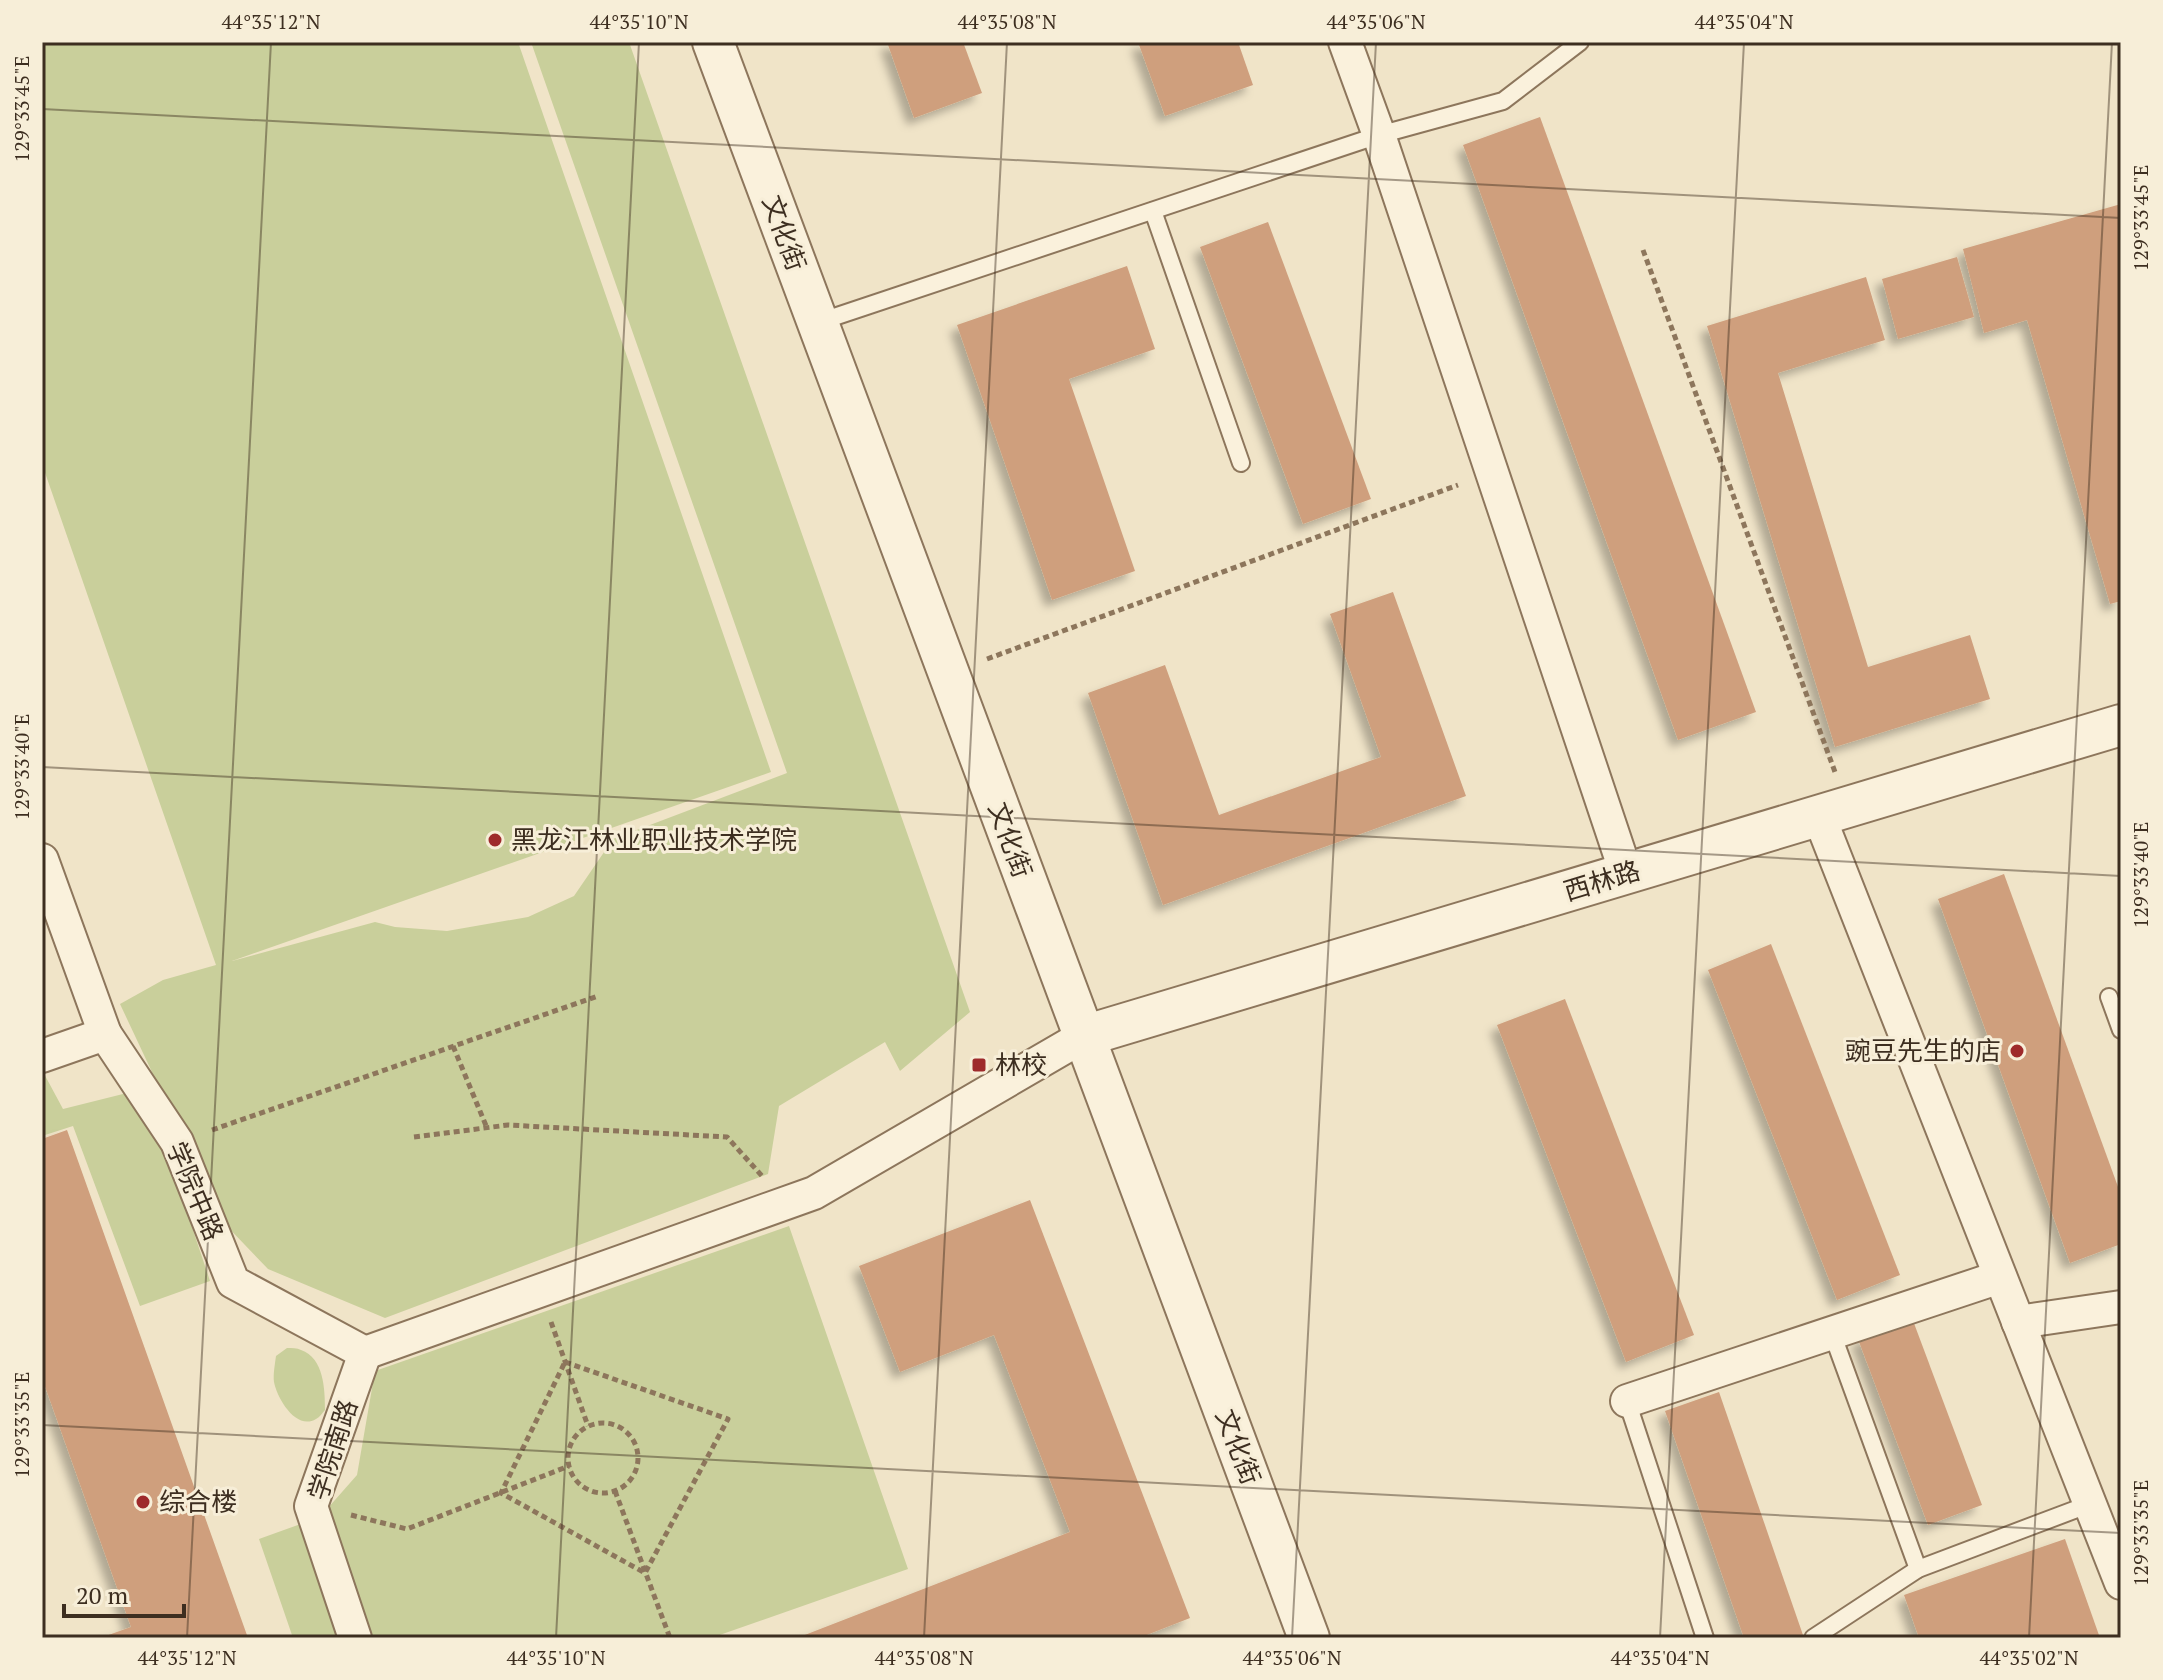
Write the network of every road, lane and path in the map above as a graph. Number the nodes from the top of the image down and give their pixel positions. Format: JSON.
{"nodes":[{"id":1,"x":713,"y":42,"type":"edge"},
{"id":2,"x":1345,"y":42,"type":"edge"},
{"id":3,"x":1580,"y":42,"type":"edge"},
{"id":4,"x":1379,"y":135,"type":"junction"},
{"id":5,"x":1153,"y":211,"type":"junction"},
{"id":6,"x":1643,"y":250,"type":"dead end"},
{"id":7,"x":817,"y":323,"type":"junction"},
{"id":8,"x":1241,"y":463,"type":"dead end"},
{"id":9,"x":1492,"y":473,"type":"junction"},
{"id":10,"x":948,"y":674,"type":"junction"},
{"id":11,"x":2121,"y":725,"type":"edge"},
{"id":12,"x":1834,"y":811,"type":"junction"},
{"id":13,"x":42,"y":860,"type":"edge"},
{"id":14,"x":1626,"y":873,"type":"junction"},
{"id":15,"x":598,"y":996,"type":"dead end"},
{"id":16,"x":2109,"y":997,"type":"dead end"},
{"id":17,"x":2121,"y":1030,"type":"edge"},
{"id":18,"x":105,"y":1034,"type":"junction"},
{"id":19,"x":1084,"y":1036,"type":"junction"},
{"id":20,"x":453,"y":1046,"type":"junction"},
{"id":21,"x":42,"y":1056,"type":"edge"},
{"id":22,"x":487,"y":1128,"type":"junction"},
{"id":23,"x":414,"y":1137,"type":"dead end"},
{"id":24,"x":177,"y":1142,"type":"junction"},
{"id":25,"x":786,"y":1203,"type":"junction"},
{"id":26,"x":2000,"y":1277,"type":"junction"},
{"id":27,"x":539,"y":1291,"type":"junction"},
{"id":28,"x":2121,"y":1307,"type":"edge"},
{"id":29,"x":2018,"y":1322,"type":"junction"},
{"id":30,"x":1832,"y":1333,"type":"junction"},
{"id":31,"x":365,"y":1353,"type":"junction"},
{"id":32,"x":565,"y":1362,"type":"junction"},
{"id":33,"x":1627,"y":1401,"type":"joint"},
{"id":34,"x":588,"y":1426,"type":"junction"},
{"id":35,"x":569,"y":1466,"type":"junction"},
{"id":36,"x":615,"y":1491,"type":"junction"},
{"id":37,"x":501,"y":1493,"type":"junction"},
{"id":38,"x":2090,"y":1504,"type":"junction"},
{"id":39,"x":311,"y":1506,"type":"junction"},
{"id":40,"x":1918,"y":1569,"type":"junction"},
{"id":41,"x":645,"y":1573,"type":"junction"},
{"id":42,"x":2121,"y":1583,"type":"edge"},
{"id":43,"x":355,"y":1638,"type":"edge"},
{"id":44,"x":670,"y":1638,"type":"edge"},
{"id":45,"x":1309,"y":1638,"type":"edge"},
{"id":46,"x":1705,"y":1638,"type":"edge"},
{"id":47,"x":1813,"y":1638,"type":"edge"}],
"edges":[{"from":1,"to":7,"type":"street","name":"文化街"},
{"from":2,"to":4,"type":"street"},
{"from":3,"to":4,"type":"lane"},
{"from":4,"to":5,"type":"lane"},
{"from":4,"to":9,"type":"street"},
{"from":5,"to":7,"type":"lane"},
{"from":5,"to":8,"type":"lane"},
{"from":6,"to":12,"type":"path"},
{"from":7,"to":10,"type":"street","name":"文化街"},
{"from":9,"to":10,"type":"path"},
{"from":9,"to":14,"type":"street"},
{"from":10,"to":19,"type":"street","name":"文化街"},
{"from":11,"to":12,"type":"street","name":"西林路"},
{"from":12,"to":14,"type":"street","name":"西林路"},
{"from":12,"to":26,"type":"street"},
{"from":13,"to":18,"type":"street","name":"学院中路"},
{"from":14,"to":19,"type":"street","name":"西林路"},
{"from":15,"to":20,"type":"path"},
{"from":16,"to":17,"type":"lane"},
{"from":18,"to":21,"type":"street"},
{"from":18,"to":24,"type":"street","name":"学院中路"},
{"from":19,"to":25,"type":"street"},
{"from":19,"to":45,"type":"street","name":"文化街"},
{"from":20,"to":22,"type":"path"},
{"from":20,"to":24,"type":"path"},
{"from":22,"to":23,"type":"path"},
{"from":22,"to":25,"type":"path"},
{"from":24,"to":31,"type":"street","name":"学院中路"},
{"from":25,"to":27,"type":"street"},
{"from":26,"to":29,"type":"street"},
{"from":26,"to":30,"type":"street"},
{"from":27,"to":31,"type":"street"},
{"from":27,"to":32,"type":"path"},
{"from":28,"to":29,"type":"street"},
{"from":29,"to":38,"type":"street"},
{"from":30,"to":33,"type":"street"},
{"from":30,"to":40,"type":"lane"},
{"from":31,"to":39,"type":"street","name":"学院南路"},
{"from":32,"to":34,"type":"path"},
{"from":32,"to":37,"type":"path"},
{"from":32,"to":41,"type":"path"},
{"from":33,"to":46,"type":"lane"},
{"from":34,"to":35,"type":"path"},
{"from":34,"to":36,"type":"path"},
{"from":35,"to":36,"type":"path"},
{"from":35,"to":37,"type":"path"},
{"from":36,"to":41,"type":"path"},
{"from":37,"to":39,"type":"path"},
{"from":37,"to":41,"type":"path"},
{"from":38,"to":40,"type":"lane"},
{"from":38,"to":42,"type":"street"},
{"from":39,"to":43,"type":"street","name":"学院南路"},
{"from":40,"to":47,"type":"lane"},
{"from":41,"to":44,"type":"path"}]}
